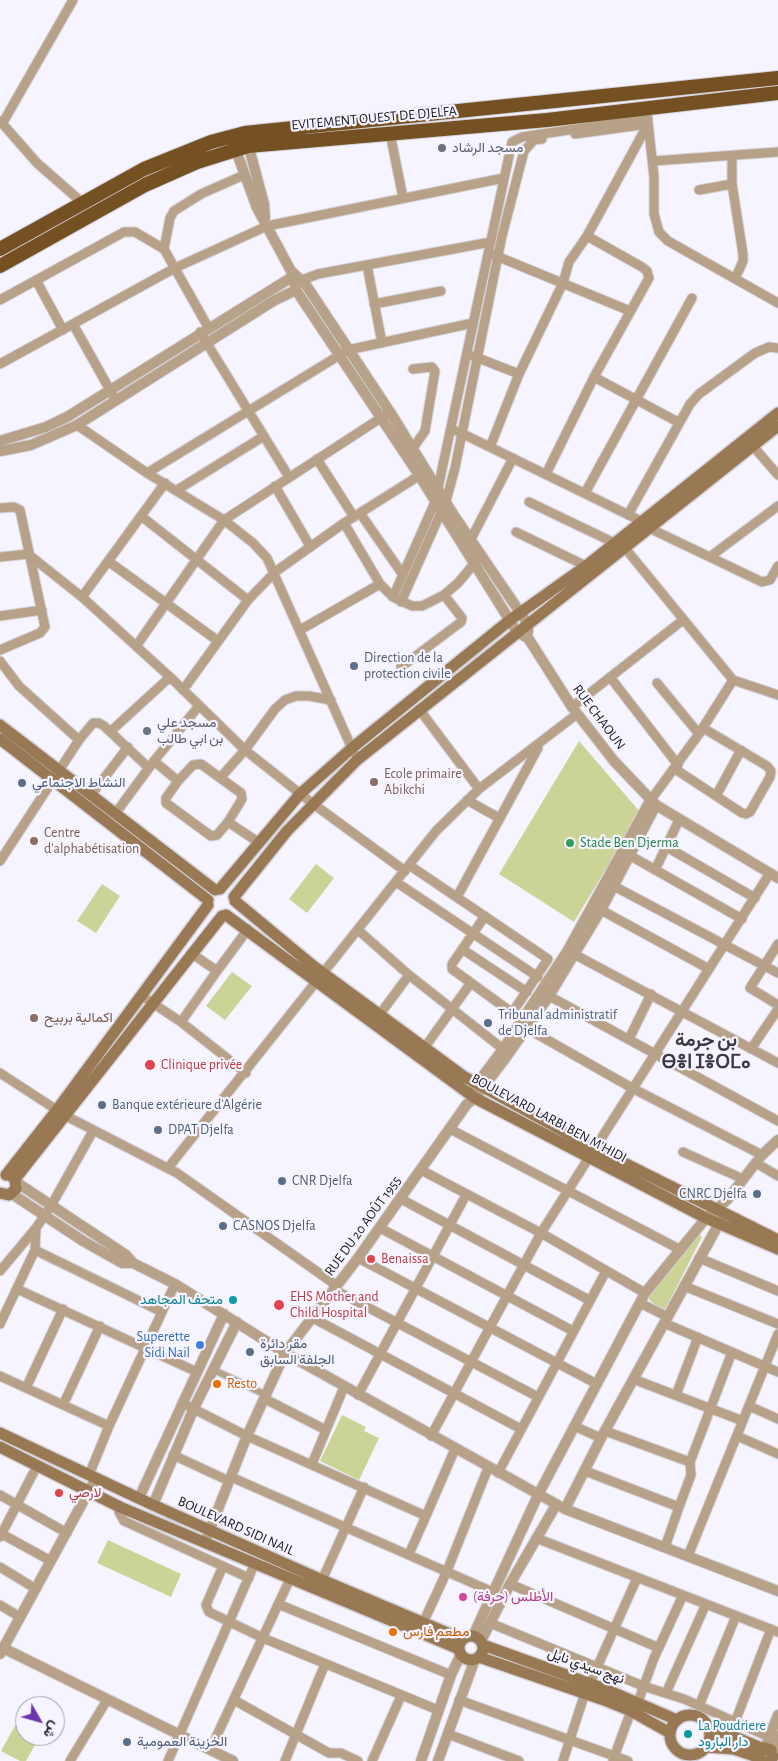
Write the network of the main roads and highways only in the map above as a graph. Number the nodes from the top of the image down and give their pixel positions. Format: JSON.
{"nodes":[{"id":1,"x":778,"y":78,"type":"edge"},
{"id":2,"x":778,"y":93,"type":"edge"},
{"id":3,"x":240,"y":141,"type":"junction"},
{"id":4,"x":0,"y":249,"type":"edge"},
{"id":5,"x":0,"y":266,"type":"edge"},
{"id":6,"x":778,"y":413,"type":"edge"},
{"id":7,"x":778,"y":426,"type":"edge"},
{"id":8,"x":645,"y":524,"type":"junction"},
{"id":9,"x":620,"y":545,"type":"junction"},
{"id":10,"x":0,"y":725,"type":"edge"},
{"id":11,"x":0,"y":739,"type":"edge"},
{"id":12,"x":218,"y":889,"type":"junction"},
{"id":13,"x":234,"y":899,"type":"junction"},
{"id":14,"x":208,"y":903,"type":"junction"},
{"id":15,"x":224,"y":915,"type":"junction"},
{"id":16,"x":321,"y":977,"type":"junction"},
{"id":17,"x":62,"y":1113,"type":"junction"},
{"id":18,"x":592,"y":1152,"type":"junction"},
{"id":19,"x":7,"y":1177,"type":"edge"},
{"id":20,"x":4,"y":1197,"type":"edge"},
{"id":21,"x":716,"y":1216,"type":"junction"},
{"id":22,"x":778,"y":1240,"type":"edge"},
{"id":23,"x":778,"y":1249,"type":"edge"},
{"id":24,"x":0,"y":1433,"type":"edge"},
{"id":25,"x":0,"y":1447,"type":"edge"},
{"id":26,"x":470,"y":1644,"type":"junction"},
{"id":27,"x":477,"y":1658,"type":"junction"},
{"id":28,"x":587,"y":1688,"type":"junction"},
{"id":29,"x":634,"y":1706,"type":"junction"},
{"id":30,"x":677,"y":1720,"type":"junction"},
{"id":31,"x":710,"y":1730,"type":"junction"},
{"id":32,"x":670,"y":1733,"type":"junction"},
{"id":33,"x":706,"y":1747,"type":"junction"},
{"id":34,"x":768,"y":1754,"type":"edge"}],
"edges":[{"from":1,"to":3,"type":"highway"},
{"from":2,"to":3,"type":"highway","name":"EVITEMENT OUEST DE DJELFA"},
{"from":3,"to":4,"type":"highway"},
{"from":3,"to":5,"type":"highway","name":"EVITEMENT OUEST DE DJELFA"},
{"from":6,"to":8,"type":"main road"},
{"from":7,"to":8,"type":"main road"},
{"from":8,"to":9,"type":"main road"},
{"from":9,"to":12,"type":"main road"},
{"from":9,"to":13,"type":"main road"},
{"from":10,"to":12,"type":"main road"},
{"from":11,"to":14,"type":"main road"},
{"from":12,"to":13,"type":"main road"},
{"from":12,"to":14,"type":"main road"},
{"from":13,"to":15,"type":"main road"},
{"from":13,"to":16,"type":"main road"},
{"from":14,"to":15,"type":"main road"},
{"from":14,"to":17,"type":"main road"},
{"from":15,"to":16,"type":"main road","name":"BOULEVARD LARBI BEN M'HIDI"},
{"from":15,"to":17,"type":"main road"},
{"from":16,"to":18,"type":"main road"},
{"from":16,"to":18,"type":"main road","name":"BOULEVARD LARBI BEN M'HIDI"},
{"from":17,"to":19,"type":"main road"},
{"from":18,"to":21,"type":"main road"},
{"from":19,"to":20,"type":"main road"},
{"from":21,"to":22,"type":"main road"},
{"from":21,"to":23,"type":"main road"},
{"from":24,"to":26,"type":"main road","name":"BOULEVARD SIDI NAIL"},
{"from":25,"to":26,"type":"main road","name":"BOULEVARD SIDI NAIL"},
{"from":26,"to":27,"type":"main road"},
{"from":26,"to":27,"type":"main road","name":"نهج سيدي نايل"},
{"from":26,"to":28,"type":"main road","name":"نهج سيدي نايل"},
{"from":27,"to":28,"type":"main road","name":"نهج سيدي نايل"},
{"from":28,"to":29,"type":"main road","name":"نهج سيدي نايل"},
{"from":29,"to":30,"type":"main road","name":"نهج سيدي نايل"},
{"from":29,"to":32,"type":"main road","name":"نهج سيدي نايل"},
{"from":30,"to":31,"type":"main road"},
{"from":30,"to":32,"type":"main road"},
{"from":31,"to":33,"type":"main road"},
{"from":31,"to":34,"type":"main road"},
{"from":32,"to":33,"type":"main road"},
{"from":33,"to":34,"type":"main road"}]}
